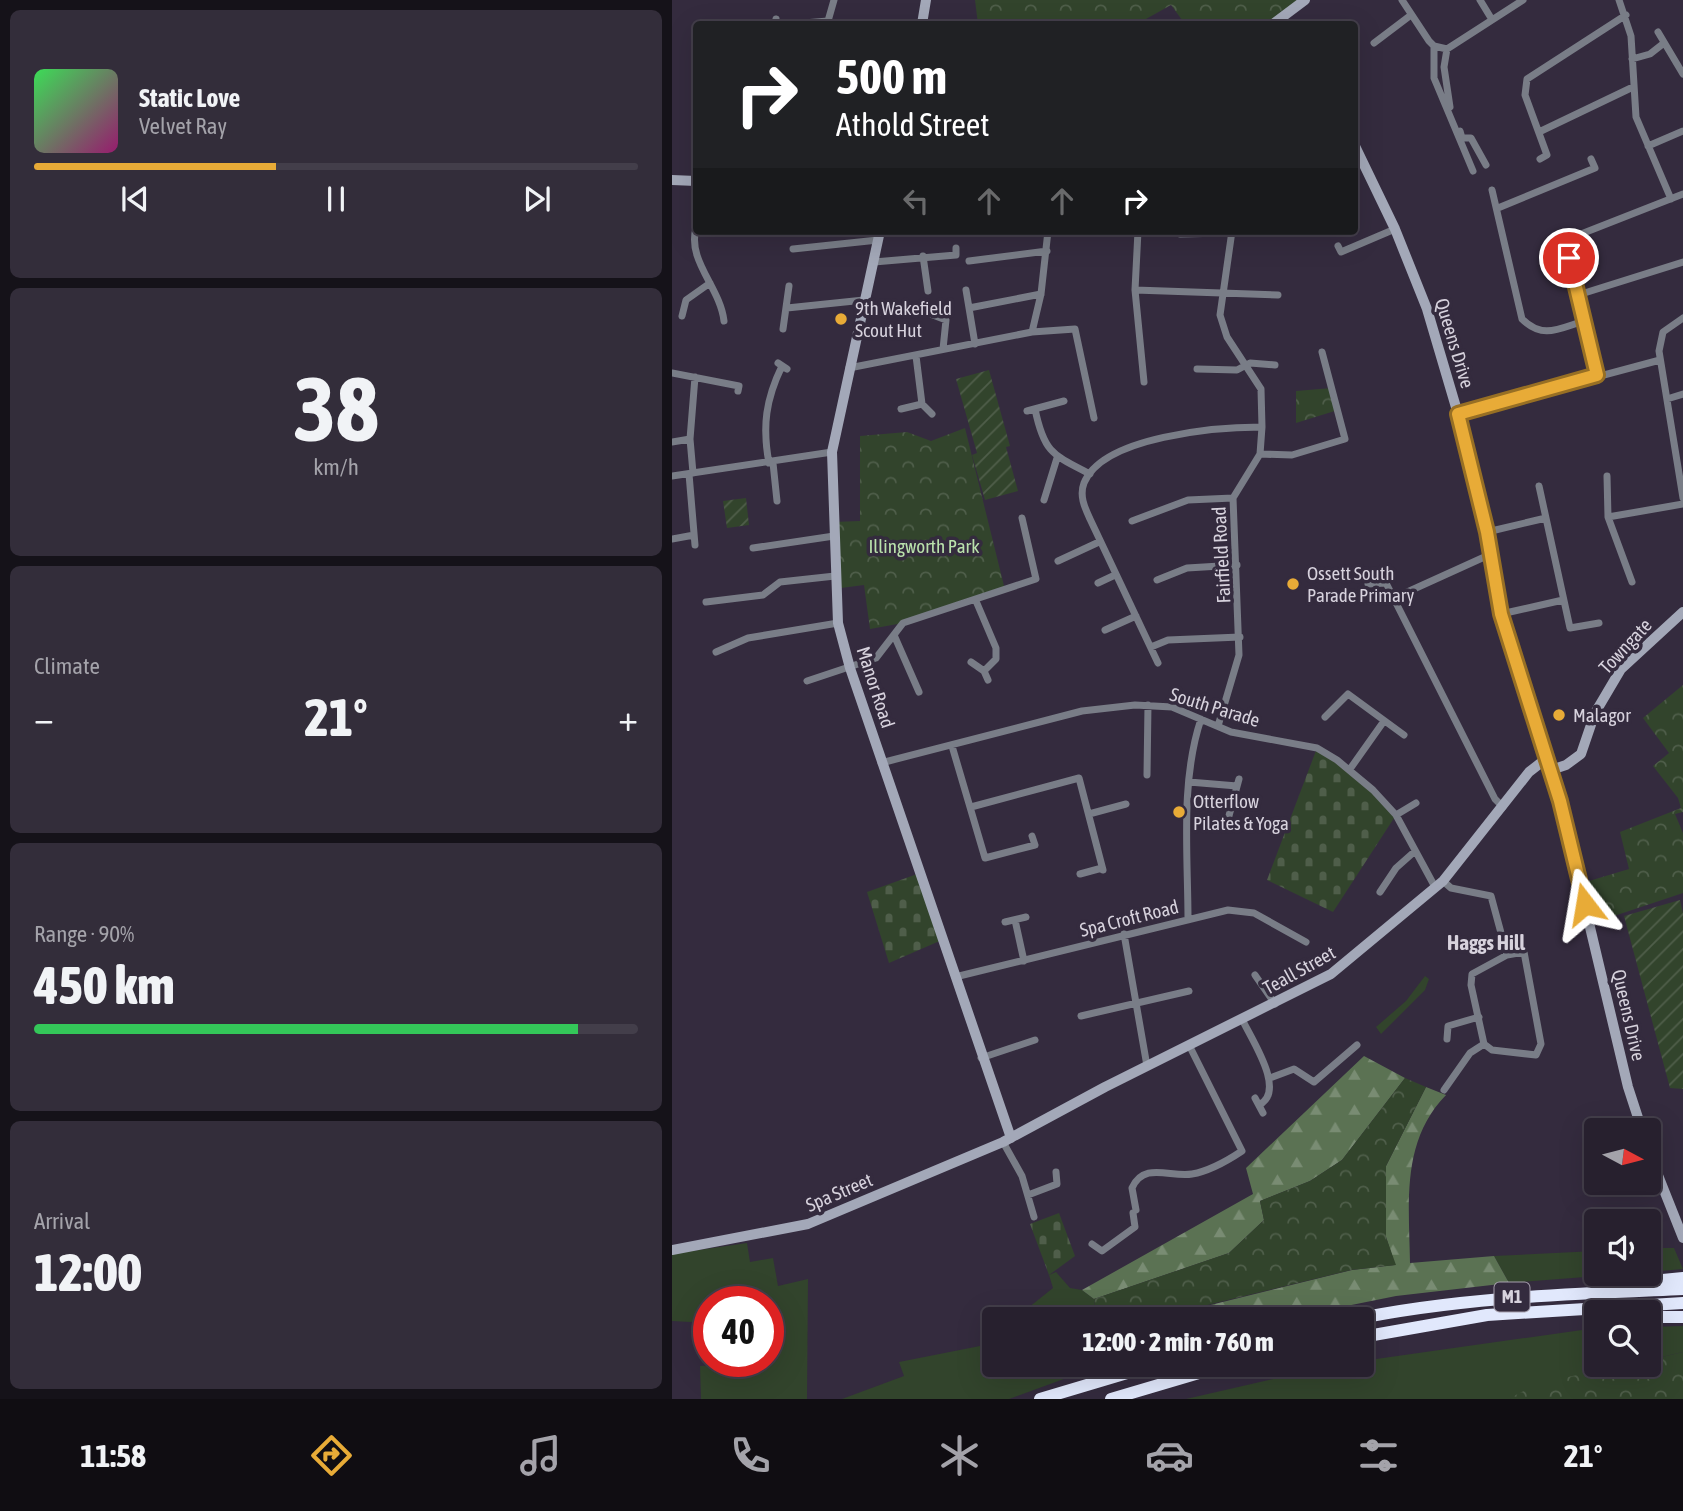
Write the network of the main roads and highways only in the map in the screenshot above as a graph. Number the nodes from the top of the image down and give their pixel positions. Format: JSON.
{"nodes":[{"id":1,"x":1678,"y":1284,"type":"edge"},
{"id":2,"x":1682,"y":1303,"type":"edge"},
{"id":3,"x":1374,"y":1315,"type":"edge"},
{"id":4,"x":1487,"y":1315,"type":"junction"},
{"id":5,"x":1661,"y":1317,"type":"edge"},
{"id":6,"x":1681,"y":1317,"type":"edge"},
{"id":7,"x":1584,"y":1318,"type":"edge"},
{"id":8,"x":1374,"y":1334,"type":"edge"},
{"id":9,"x":1114,"y":1377,"type":"edge"},
{"id":10,"x":1185,"y":1377,"type":"edge"},
{"id":11,"x":1040,"y":1399,"type":"edge"},
{"id":12,"x":1111,"y":1399,"type":"edge"}],
"edges":[{"from":1,"to":3,"type":"highway","number":"M1"},
{"from":2,"to":4,"type":"highway","number":"M1"},
{"from":4,"to":7,"type":"highway"},
{"from":4,"to":8,"type":"highway","number":"M1"},
{"from":5,"to":6,"type":"highway"},
{"from":9,"to":11,"type":"highway"},
{"from":10,"to":12,"type":"highway"}]}
